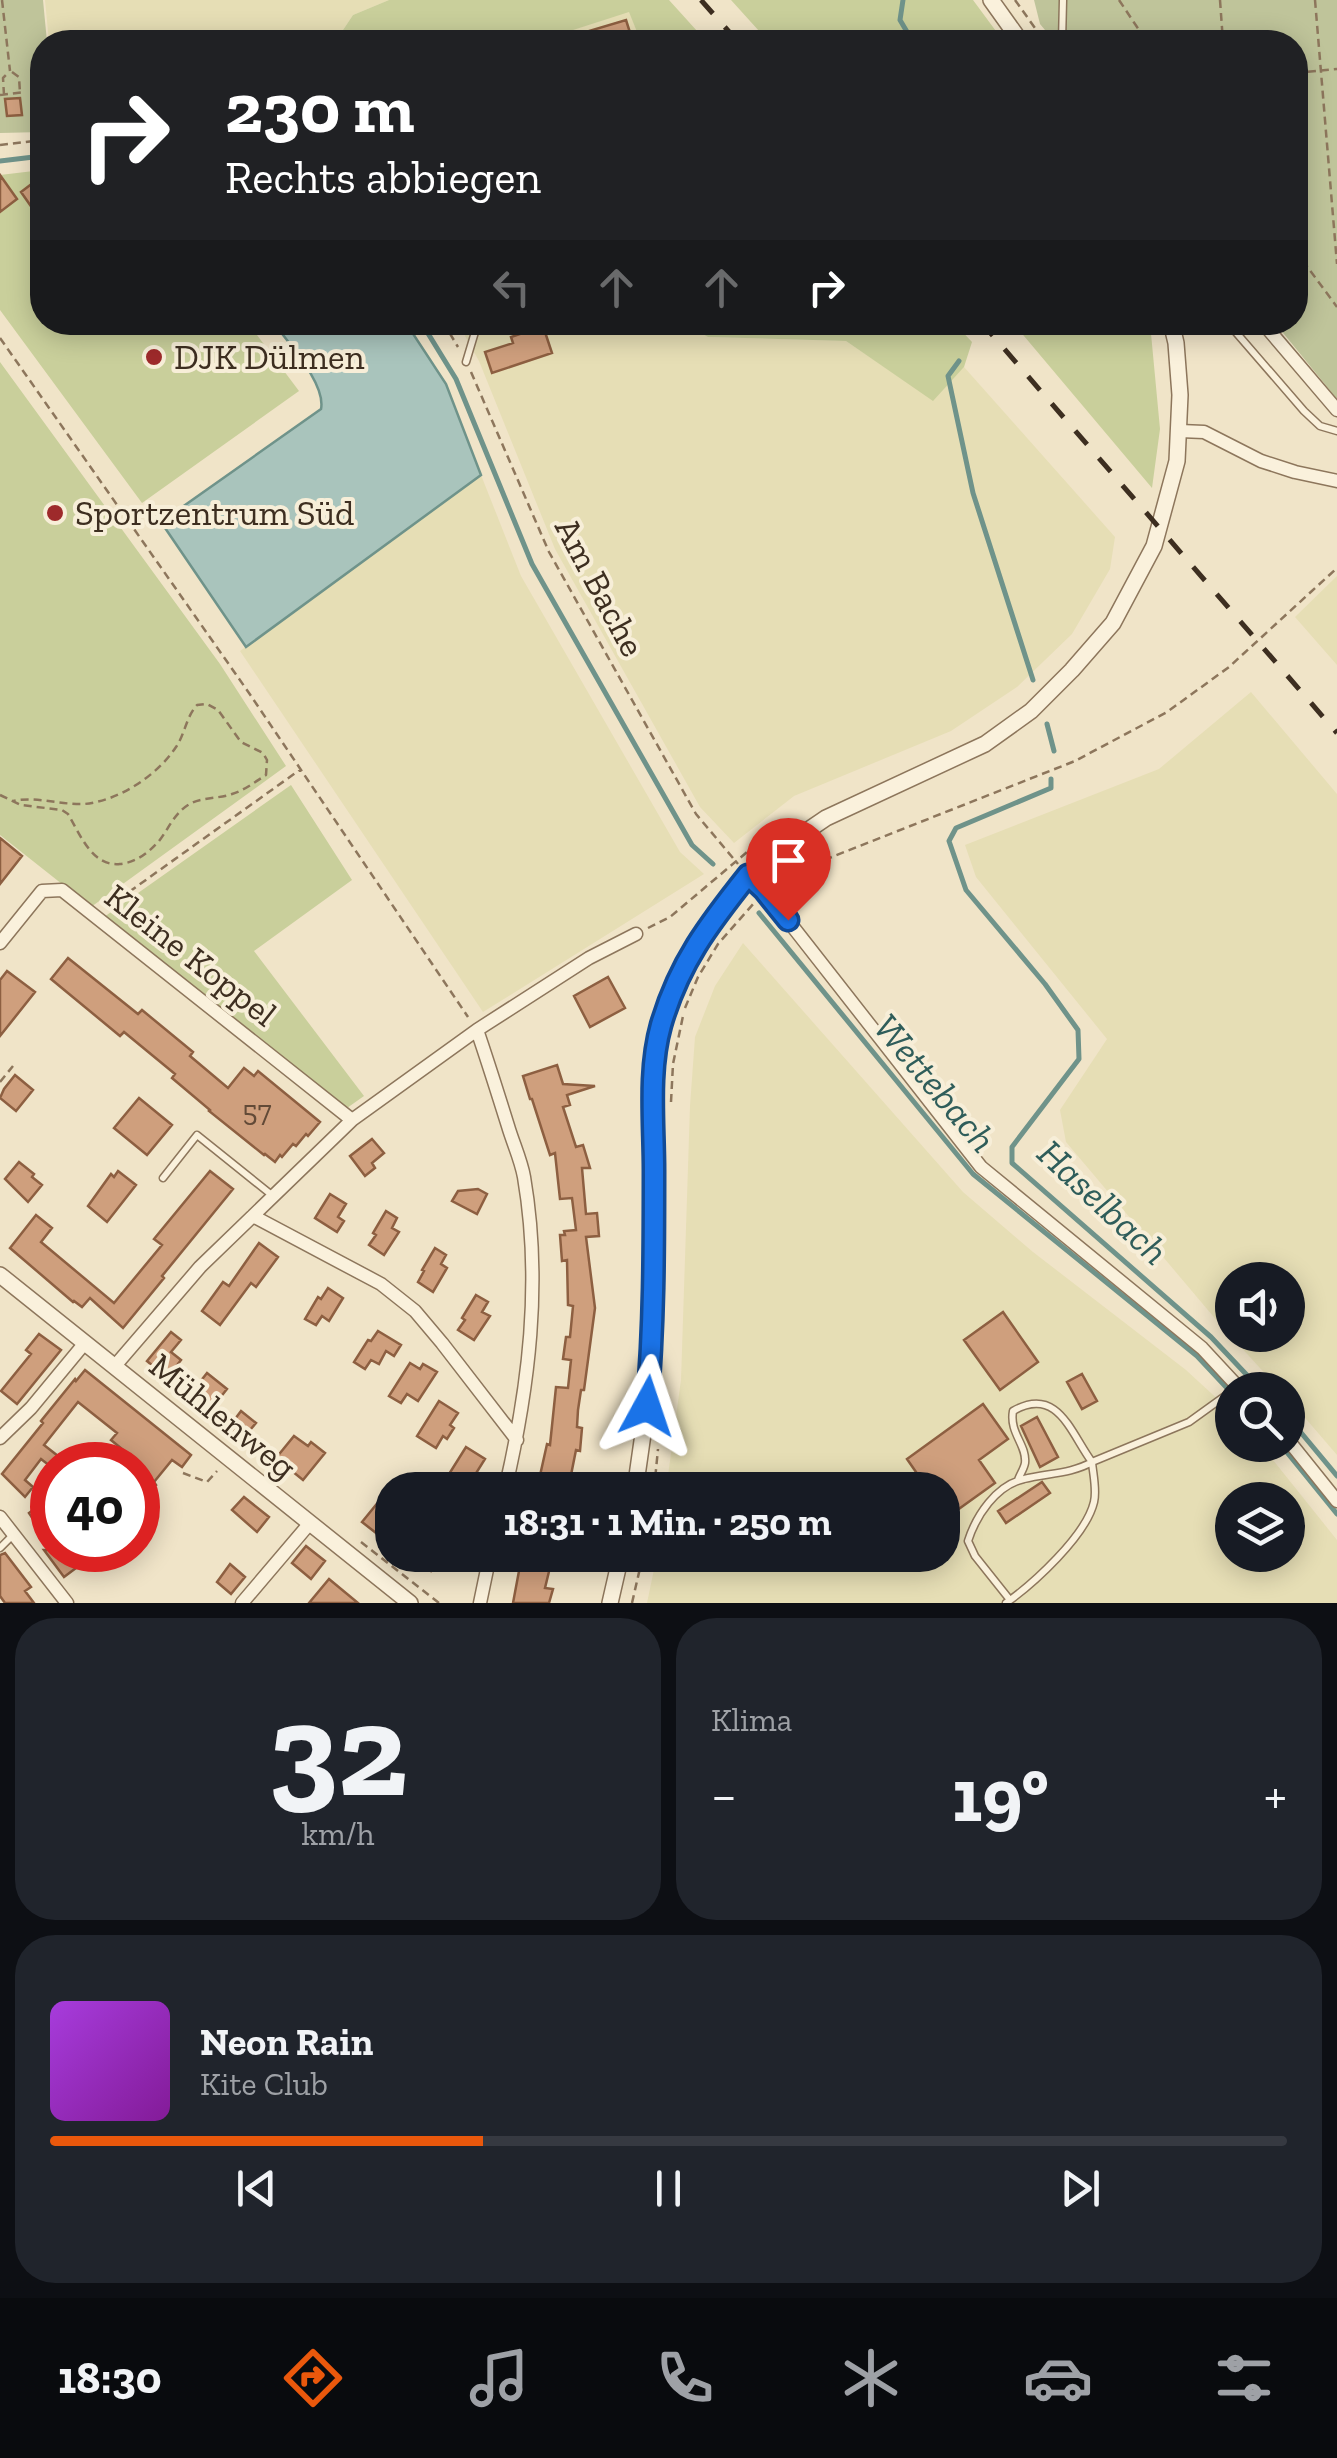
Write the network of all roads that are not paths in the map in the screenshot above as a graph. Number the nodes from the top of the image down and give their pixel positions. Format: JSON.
{"nodes":[{"id":1,"x":991,"y":0,"type":"edge"},
{"id":2,"x":1063,"y":0,"type":"edge"},
{"id":3,"x":1012,"y":30,"type":"edge"},
{"id":4,"x":1062,"y":30,"type":"edge"},
{"id":5,"x":474,"y":335,"type":"edge"},
{"id":6,"x":1174,"y":335,"type":"edge"},
{"id":7,"x":1238,"y":335,"type":"edge"},
{"id":8,"x":1273,"y":335,"type":"edge"},
{"id":9,"x":466,"y":362,"type":"road end"},
{"id":10,"x":1337,"y":410,"type":"edge"},
{"id":11,"x":1180,"y":430,"type":"junction"},
{"id":12,"x":1337,"y":431,"type":"edge"},
{"id":13,"x":1337,"y":481,"type":"edge"},
{"id":14,"x":748,"y":875,"type":"junction"},
{"id":15,"x":636,"y":934,"type":"dead end"},
{"id":16,"x":0,"y":943,"type":"edge"},
{"id":17,"x":478,"y":1030,"type":"junction"},
{"id":18,"x":352,"y":1120,"type":"junction"},
{"id":19,"x":163,"y":1178,"type":"dead end"},
{"id":20,"x":273,"y":1196,"type":"junction"},
{"id":21,"x":253,"y":1216,"type":"junction"},
{"id":22,"x":0,"y":1276,"type":"edge"},
{"id":23,"x":84,"y":1344,"type":"junction"},
{"id":24,"x":114,"y":1367,"type":"junction"},
{"id":25,"x":1221,"y":1372,"type":"edge"},
{"id":26,"x":1215,"y":1404,"type":"edge"},
{"id":27,"x":0,"y":1438,"type":"edge"},
{"id":28,"x":517,"y":1440,"type":"junction"},
{"id":29,"x":1305,"y":1461,"type":"edge"},
{"id":30,"x":1092,"y":1462,"type":"junction"},
{"id":31,"x":509,"y":1472,"type":"edge"},
{"id":32,"x":638,"y":1472,"type":"edge"},
{"id":33,"x":1018,"y":1480,"type":"junction"},
{"id":34,"x":1337,"y":1501,"type":"edge"},
{"id":35,"x":0,"y":1517,"type":"edge"},
{"id":36,"x":310,"y":1523,"type":"junction"},
{"id":37,"x":14,"y":1534,"type":"junction"},
{"id":38,"x":0,"y":1548,"type":"edge"},
{"id":39,"x":486,"y":1572,"type":"edge"},
{"id":40,"x":618,"y":1572,"type":"edge"},
{"id":41,"x":1008,"y":1602,"type":"edge"},
{"id":42,"x":67,"y":1603,"type":"edge"},
{"id":43,"x":242,"y":1603,"type":"edge"},
{"id":44,"x":410,"y":1603,"type":"edge"},
{"id":45,"x":480,"y":1603,"type":"edge"},
{"id":46,"x":610,"y":1603,"type":"edge"}],
"edges":[{"from":1,"to":3,"type":"street"},
{"from":2,"to":4,"type":"lane"},
{"from":5,"to":9,"type":"lane"},
{"from":6,"to":11,"type":"street"},
{"from":7,"to":12,"type":"lane"},
{"from":8,"to":10,"type":"street"},
{"from":11,"to":13,"type":"street"},
{"from":11,"to":14,"type":"street"},
{"from":14,"to":25,"type":"street"},
{"from":14,"to":32,"type":"street"},
{"from":15,"to":17,"type":"street"},
{"from":16,"to":18,"type":"street","name":"Kleine Koppel"},
{"from":17,"to":18,"type":"street"},
{"from":17,"to":28,"type":"street"},
{"from":18,"to":20,"type":"street"},
{"from":19,"to":20,"type":"lane"},
{"from":20,"to":21,"type":"street"},
{"from":21,"to":24,"type":"street"},
{"from":21,"to":28,"type":"street"},
{"from":22,"to":23,"type":"street","name":"Mühlenweg"},
{"from":23,"to":24,"type":"street","name":"Mühlenweg"},
{"from":23,"to":27,"type":"street"},
{"from":24,"to":36,"type":"street","name":"Mühlenweg"},
{"from":26,"to":30,"type":"lane"},
{"from":28,"to":31,"type":"street"},
{"from":29,"to":34,"type":"street"},
{"from":30,"to":33,"type":"lane"},
{"from":30,"to":33,"type":"lane"},
{"from":30,"to":41,"type":"lane"},
{"from":33,"to":41,"type":"lane"},
{"from":35,"to":37,"type":"street"},
{"from":36,"to":43,"type":"street"},
{"from":36,"to":44,"type":"street","name":"Mühlenweg"},
{"from":37,"to":38,"type":"lane"},
{"from":37,"to":42,"type":"street"},
{"from":39,"to":45,"type":"street"},
{"from":40,"to":46,"type":"street"}]}
